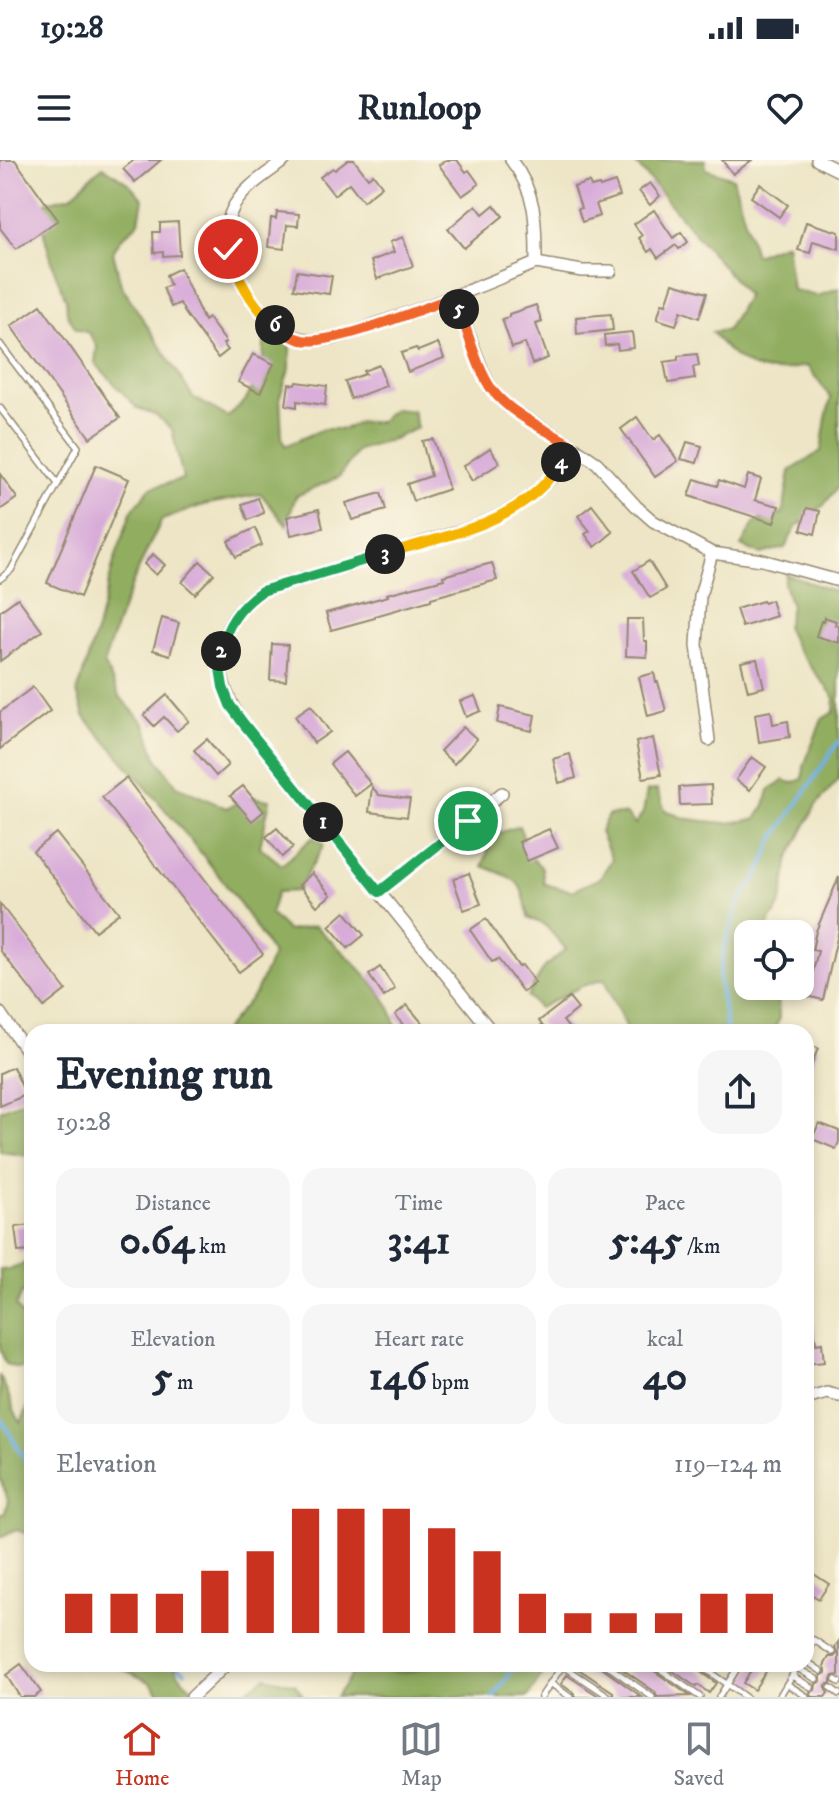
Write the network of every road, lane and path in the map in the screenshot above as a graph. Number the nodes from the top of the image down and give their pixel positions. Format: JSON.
{"nodes":[{"id":1,"x":285,"y":160,"type":"edge"},
{"id":2,"x":511,"y":160,"type":"edge"},
{"id":3,"x":817,"y":160,"type":"edge"},
{"id":4,"x":839,"y":171,"type":"edge"},
{"id":5,"x":536,"y":263,"type":"junction"},
{"id":6,"x":611,"y":271,"type":"dead end"},
{"id":7,"x":455,"y":297,"type":"junction"},
{"id":8,"x":0,"y":344,"type":"edge"},
{"id":9,"x":0,"y":408,"type":"edge"},
{"id":10,"x":571,"y":445,"type":"junction"},
{"id":11,"x":58,"y":484,"type":"junction"},
{"id":12,"x":712,"y":553,"type":"junction"},
{"id":13,"x":0,"y":579,"type":"edge"},
{"id":14,"x":839,"y":581,"type":"edge"},
{"id":15,"x":709,"y":740,"type":"dead end"},
{"id":16,"x":502,"y":793,"type":"dead end"},
{"id":17,"x":379,"y":892,"type":"junction"},
{"id":18,"x":0,"y":1013,"type":"edge"},
{"id":19,"x":486,"y":1024,"type":"edge"},
{"id":20,"x":24,"y":1048,"type":"edge"},
{"id":21,"x":839,"y":1396,"type":"edge"},
{"id":22,"x":814,"y":1397,"type":"edge"},
{"id":23,"x":814,"y":1640,"type":"edge"},
{"id":24,"x":832,"y":1652,"type":"dead end"},
{"id":25,"x":814,"y":1666,"type":"edge"},
{"id":26,"x":821,"y":1671,"type":"dead end"},
{"id":27,"x":219,"y":1672,"type":"edge"},
{"id":28,"x":558,"y":1672,"type":"edge"},
{"id":29,"x":573,"y":1672,"type":"edge"},
{"id":30,"x":616,"y":1672,"type":"edge"},
{"id":31,"x":664,"y":1672,"type":"edge"},
{"id":32,"x":710,"y":1672,"type":"edge"},
{"id":33,"x":735,"y":1672,"type":"edge"},
{"id":34,"x":794,"y":1672,"type":"edge"},
{"id":35,"x":806,"y":1672,"type":"edge"},
{"id":36,"x":792,"y":1676,"type":"junction"},
{"id":37,"x":816,"y":1679,"type":"dead end"},
{"id":38,"x":550,"y":1683,"type":"junction"},
{"id":39,"x":727,"y":1684,"type":"junction"},
{"id":40,"x":787,"y":1684,"type":"junction"},
{"id":41,"x":811,"y":1687,"type":"dead end"},
{"id":42,"x":831,"y":1688,"type":"dead end"},
{"id":43,"x":839,"y":1694,"type":"edge"},
{"id":44,"x":806,"y":1696,"type":"edge"},
{"id":45,"x":192,"y":1697,"type":"edge"},
{"id":46,"x":541,"y":1697,"type":"edge"},
{"id":47,"x":570,"y":1697,"type":"edge"},
{"id":48,"x":610,"y":1697,"type":"edge"},
{"id":49,"x":652,"y":1697,"type":"edge"},
{"id":50,"x":700,"y":1697,"type":"edge"},
{"id":51,"x":719,"y":1697,"type":"edge"},
{"id":52,"x":745,"y":1697,"type":"edge"},
{"id":53,"x":779,"y":1697,"type":"edge"}],
"edges":[{"from":1,"to":7,"type":"street"},
{"from":2,"to":5,"type":"street"},
{"from":3,"to":4,"type":"street"},
{"from":5,"to":6,"type":"street"},
{"from":5,"to":7,"type":"street"},
{"from":7,"to":10,"type":"street"},
{"from":8,"to":11,"type":"lane"},
{"from":9,"to":11,"type":"lane"},
{"from":10,"to":12,"type":"street"},
{"from":10,"to":17,"type":"street"},
{"from":11,"to":13,"type":"lane"},
{"from":12,"to":14,"type":"street"},
{"from":12,"to":15,"type":"street"},
{"from":16,"to":17,"type":"street"},
{"from":17,"to":19,"type":"street"},
{"from":18,"to":20,"type":"street"},
{"from":21,"to":22,"type":"street"},
{"from":23,"to":24,"type":"lane"},
{"from":25,"to":26,"type":"lane"},
{"from":27,"to":45,"type":"street"},
{"from":28,"to":38,"type":"lane"},
{"from":29,"to":48,"type":"lane"},
{"from":30,"to":49,"type":"lane"},
{"from":31,"to":50,"type":"lane"},
{"from":32,"to":39,"type":"lane"},
{"from":33,"to":39,"type":"lane"},
{"from":34,"to":36,"type":"lane"},
{"from":35,"to":37,"type":"lane"},
{"from":36,"to":40,"type":"lane"},
{"from":36,"to":41,"type":"lane"},
{"from":38,"to":46,"type":"lane"},
{"from":38,"to":47,"type":"lane"},
{"from":39,"to":51,"type":"lane"},
{"from":39,"to":52,"type":"lane"},
{"from":40,"to":44,"type":"lane"},
{"from":40,"to":53,"type":"lane"},
{"from":42,"to":43,"type":"lane"}]}
